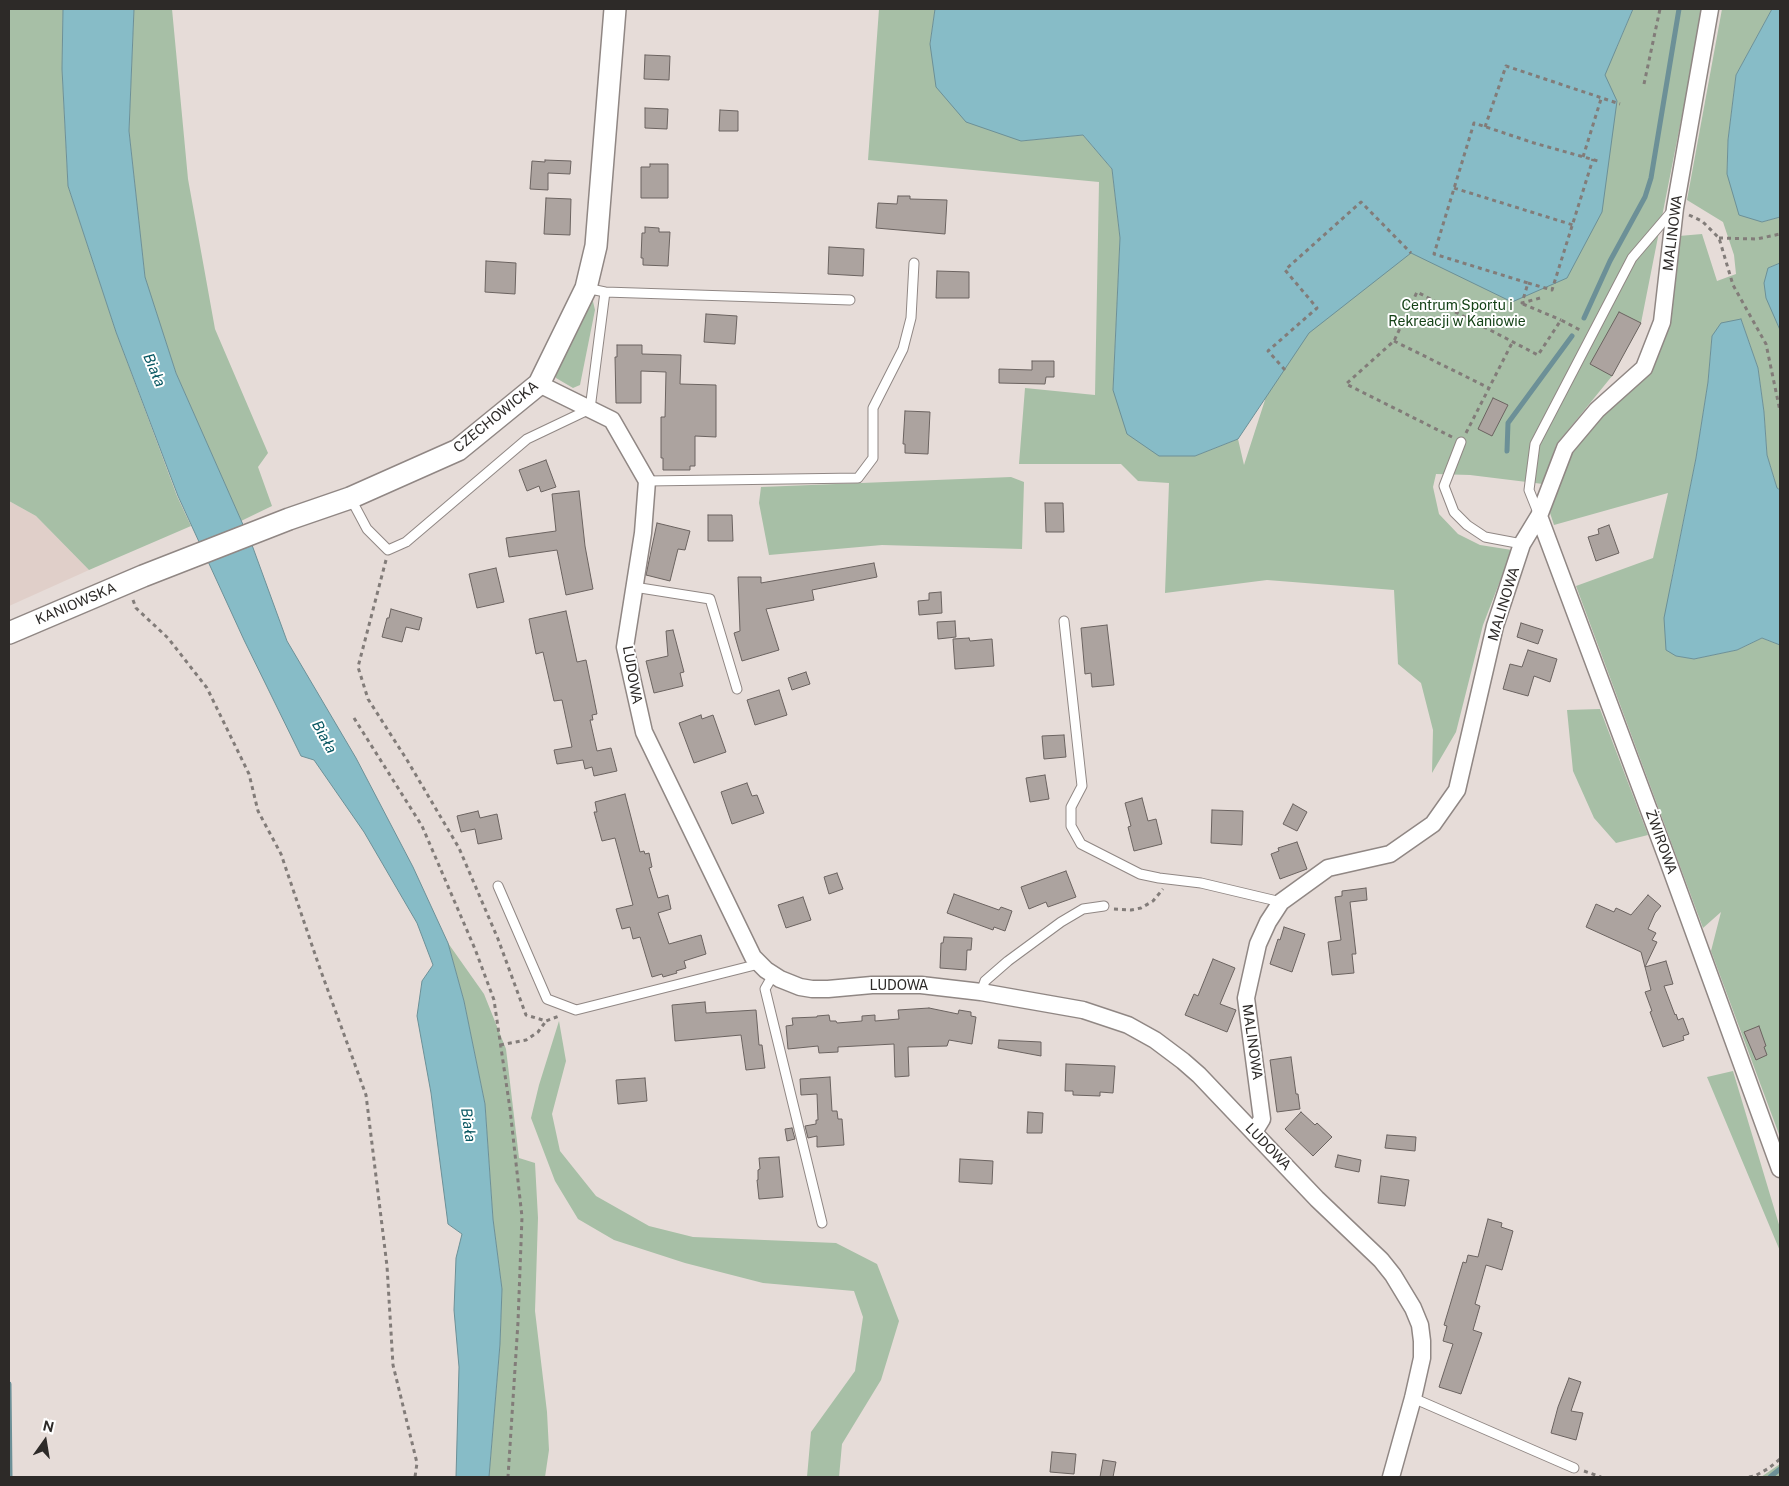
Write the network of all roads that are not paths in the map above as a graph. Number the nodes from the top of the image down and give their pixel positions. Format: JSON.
{"nodes":[{"id":1,"x":615,"y":9,"type":"edge"},
{"id":2,"x":1710,"y":9,"type":"edge"},
{"id":3,"x":1675,"y":208,"type":"junction"},
{"id":4,"x":914,"y":262,"type":"dead end"},
{"id":5,"x":596,"y":290,"type":"junction"},
{"id":6,"x":850,"y":300,"type":"dead end"},
{"id":7,"x":539,"y":384,"type":"junction"},
{"id":8,"x":590,"y":409,"type":"junction"},
{"id":9,"x":1461,"y":442,"type":"road end"},
{"id":10,"x":647,"y":481,"type":"junction"},
{"id":11,"x":350,"y":498,"type":"junction"},
{"id":12,"x":1539,"y":516,"type":"junction"},
{"id":13,"x":289,"y":518,"type":"joint"},
{"id":14,"x":1522,"y":544,"type":"junction"},
{"id":15,"x":634,"y":587,"type":"junction"},
{"id":16,"x":1064,"y":621,"type":"dead end"},
{"id":17,"x":9,"y":633,"type":"edge"},
{"id":18,"x":737,"y":689,"type":"dead end"},
{"id":19,"x":498,"y":886,"type":"dead end"},
{"id":20,"x":1281,"y":902,"type":"junction"},
{"id":21,"x":1104,"y":906,"type":"road end"},
{"id":22,"x":759,"y":964,"type":"junction"},
{"id":23,"x":773,"y":975,"type":"junction"},
{"id":24,"x":981,"y":992,"type":"junction"},
{"id":25,"x":1254,"y":1132,"type":"junction"},
{"id":26,"x":1780,"y":1169,"type":"edge"},
{"id":27,"x":822,"y":1222,"type":"dead end"},
{"id":28,"x":1413,"y":1398,"type":"junction"},
{"id":29,"x":1574,"y":1468,"type":"road end"},
{"id":30,"x":1391,"y":1477,"type":"edge"}],
"edges":[{"from":1,"to":5,"type":"street","name":"CZECHOWICKA"},
{"from":2,"to":3,"type":"street","name":"MALINOWA"},
{"from":3,"to":12,"type":"street","name":"MALINOWA"},
{"from":3,"to":12,"type":"lane"},
{"from":4,"to":10,"type":"lane"},
{"from":5,"to":6,"type":"lane"},
{"from":5,"to":7,"type":"street","name":"CZECHOWICKA"},
{"from":5,"to":8,"type":"lane"},
{"from":7,"to":8,"type":"street"},
{"from":7,"to":11,"type":"street","name":"CZECHOWICKA"},
{"from":8,"to":10,"type":"street"},
{"from":8,"to":11,"type":"lane"},
{"from":9,"to":14,"type":"lane"},
{"from":10,"to":15,"type":"street","name":"LUDOWA"},
{"from":11,"to":13,"type":"street","name":"CZECHOWICKA"},
{"from":12,"to":14,"type":"street","name":"MALINOWA"},
{"from":12,"to":26,"type":"street","name":"ŻWIROWA"},
{"from":13,"to":17,"type":"street","name":"KANIOWSKA"},
{"from":14,"to":20,"type":"street","name":"MALINOWA"},
{"from":15,"to":18,"type":"lane"},
{"from":15,"to":22,"type":"street","name":"LUDOWA"},
{"from":16,"to":20,"type":"lane"},
{"from":19,"to":22,"type":"lane"},
{"from":20,"to":25,"type":"street","name":"MALINOWA"},
{"from":21,"to":24,"type":"lane"},
{"from":22,"to":23,"type":"street","name":"LUDOWA"},
{"from":23,"to":24,"type":"street","name":"LUDOWA"},
{"from":23,"to":27,"type":"lane"},
{"from":24,"to":25,"type":"street","name":"LUDOWA"},
{"from":25,"to":28,"type":"street","name":"LUDOWA"},
{"from":28,"to":29,"type":"lane"},
{"from":28,"to":30,"type":"street","name":"LUDOWA"}]}
